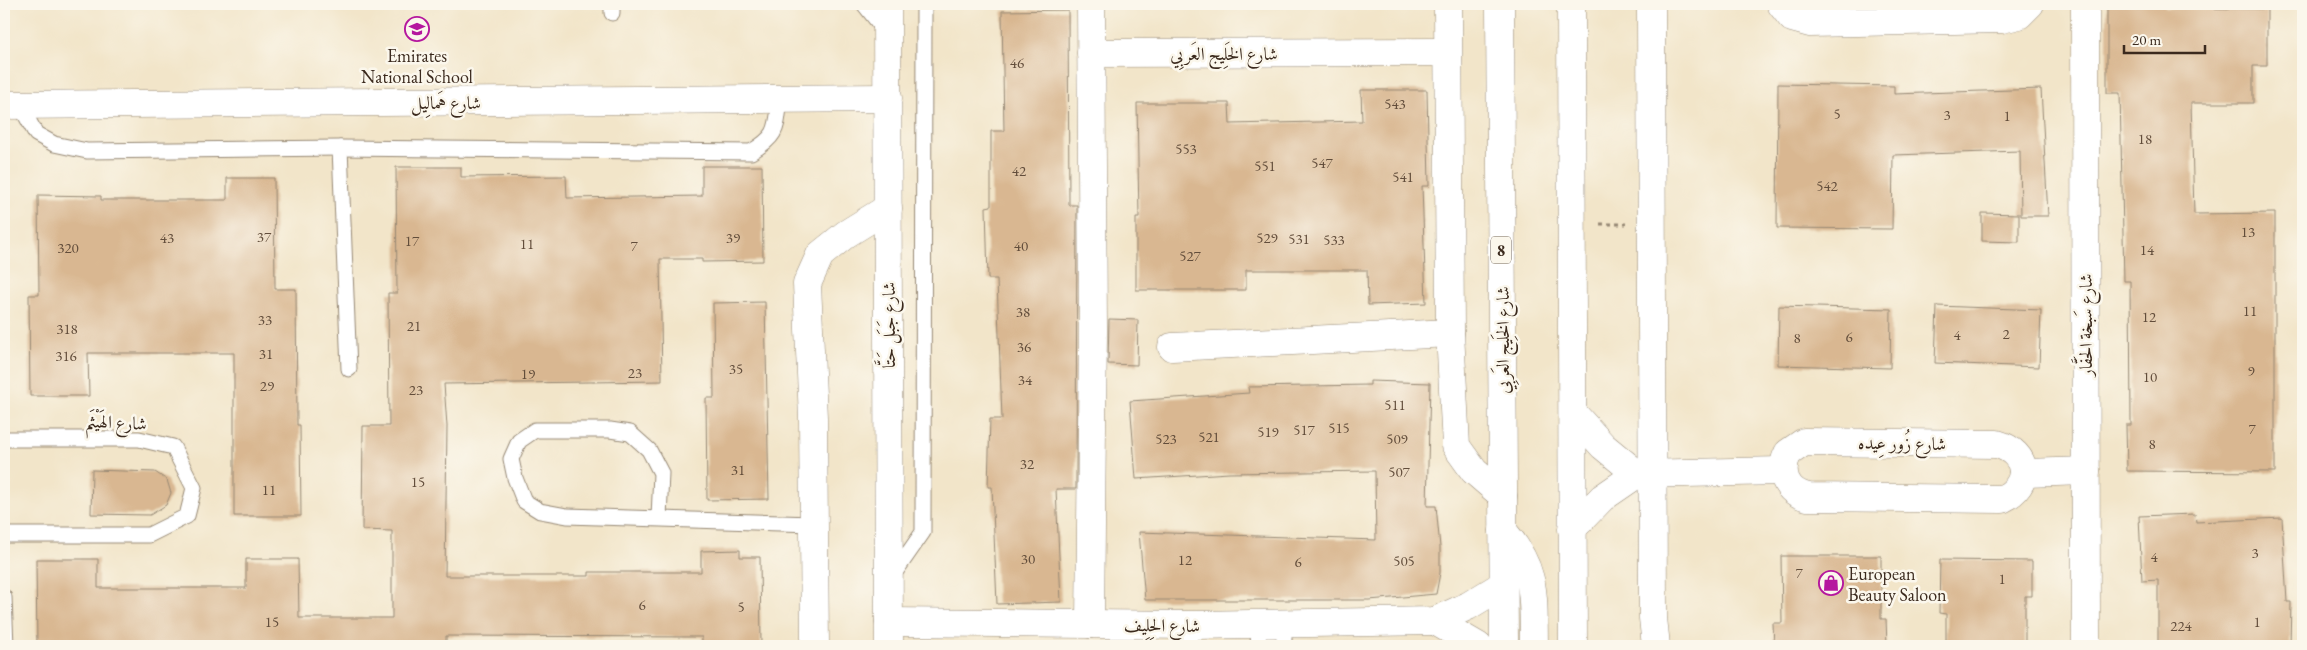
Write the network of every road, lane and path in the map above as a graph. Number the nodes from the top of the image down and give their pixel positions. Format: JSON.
{"nodes":[{"id":1,"x":864,"y":4,"type":"edge"},
{"id":2,"x":887,"y":4,"type":"edge"},
{"id":3,"x":924,"y":4,"type":"edge"},
{"id":4,"x":1090,"y":4,"type":"edge"},
{"id":5,"x":1448,"y":4,"type":"edge"},
{"id":6,"x":1500,"y":4,"type":"edge"},
{"id":7,"x":1571,"y":4,"type":"edge"},
{"id":8,"x":1651,"y":4,"type":"edge"},
{"id":9,"x":1781,"y":4,"type":"edge"},
{"id":10,"x":2030,"y":4,"type":"edge"},
{"id":11,"x":2085,"y":4,"type":"edge"},
{"id":12,"x":887,"y":34,"type":"junction"},
{"id":13,"x":1446,"y":52,"type":"junction"},
{"id":14,"x":1091,"y":53,"type":"junction"},
{"id":15,"x":888,"y":98,"type":"junction"},
{"id":16,"x":780,"y":99,"type":"junction"},
{"id":17,"x":12,"y":105,"type":"edge"},
{"id":18,"x":340,"y":148,"type":"junction"},
{"id":19,"x":888,"y":208,"type":"junction"},
{"id":20,"x":1572,"y":224,"type":"junction"},
{"id":21,"x":1652,"y":225,"type":"junction"},
{"id":22,"x":1450,"y":332,"type":"junction"},
{"id":23,"x":1172,"y":347,"type":"dead end"},
{"id":24,"x":348,"y":368,"type":"dead end"},
{"id":25,"x":1573,"y":413,"type":"junction"},
{"id":26,"x":4,"y":439,"type":"edge"},
{"id":27,"x":1782,"y":471,"type":"junction"},
{"id":28,"x":2086,"y":471,"type":"junction"},
{"id":29,"x":1645,"y":473,"type":"junction"},
{"id":30,"x":2023,"y":473,"type":"junction"},
{"id":31,"x":1503,"y":496,"type":"junction"},
{"id":32,"x":659,"y":518,"type":"junction"},
{"id":33,"x":813,"y":524,"type":"junction"},
{"id":34,"x":1572,"y":529,"type":"junction"},
{"id":35,"x":1503,"y":531,"type":"junction"},
{"id":36,"x":4,"y":535,"type":"edge"},
{"id":37,"x":888,"y":581,"type":"junction"},
{"id":38,"x":1504,"y":584,"type":"junction"},
{"id":39,"x":4,"y":597,"type":"edge"},
{"id":40,"x":1435,"y":622,"type":"junction"},
{"id":41,"x":1090,"y":624,"type":"junction"},
{"id":42,"x":889,"y":634,"type":"edge"},
{"id":43,"x":1271,"y":635,"type":"edge"},
{"id":44,"x":1192,"y":636,"type":"edge"},
{"id":45,"x":6,"y":646,"type":"edge"},
{"id":46,"x":815,"y":646,"type":"edge"},
{"id":47,"x":1478,"y":646,"type":"edge"},
{"id":48,"x":1504,"y":646,"type":"edge"},
{"id":49,"x":1534,"y":646,"type":"edge"},
{"id":50,"x":1573,"y":646,"type":"edge"},
{"id":51,"x":1656,"y":646,"type":"edge"},
{"id":52,"x":2086,"y":646,"type":"edge"}],
"edges":[{"from":1,"to":12,"type":"lane"},
{"from":2,"to":12,"type":"main road","name":"شارع جَبَل حَتَّا"},
{"from":3,"to":37,"type":"lane"},
{"from":4,"to":14,"type":"main road"},
{"from":5,"to":13,"type":"main road"},
{"from":6,"to":31,"type":"main road","name":"شارع الخَلِيج العَربِي","number":"8"},
{"from":7,"to":20,"type":"main road"},
{"from":8,"to":21,"type":"main road"},
{"from":9,"to":10,"type":"main road"},
{"from":11,"to":28,"type":"main road","name":"شارع سَبخة الحَفَّار"},
{"from":12,"to":15,"type":"main road","name":"شارع جَبَل حَتَّا"},
{"from":13,"to":14,"type":"main road","name":"شارع الخَلِيج العَربِي"},
{"from":13,"to":22,"type":"main road"},
{"from":14,"to":41,"type":"main road"},
{"from":15,"to":16,"type":"main road","name":"شارع هَمالِيل"},
{"from":15,"to":19,"type":"main road","name":"شارع جَبَل حَتَّا"},
{"from":16,"to":17,"type":"main road","name":"شارع هَمالِيل"},
{"from":16,"to":18,"type":"lane"},
{"from":17,"to":18,"type":"lane"},
{"from":18,"to":24,"type":"lane"},
{"from":19,"to":33,"type":"main road"},
{"from":19,"to":37,"type":"main road","name":"شارع جَبَل حَتَّا"},
{"from":20,"to":21,"type":"path"},
{"from":20,"to":25,"type":"main road"},
{"from":21,"to":29,"type":"main road"},
{"from":22,"to":23,"type":"main road"},
{"from":22,"to":31,"type":"main road"},
{"from":25,"to":29,"type":"main road"},
{"from":25,"to":34,"type":"main road"},
{"from":26,"to":36,"type":"lane","name":"شارع الهَيْثَم"},
{"from":27,"to":29,"type":"main road"},
{"from":27,"to":30,"type":"main road"},
{"from":27,"to":30,"type":"main road","name":"شارع زُور عِيده"},
{"from":28,"to":30,"type":"main road"},
{"from":28,"to":52,"type":"main road","name":"شارع سَبخة الحَفَّار"},
{"from":29,"to":34,"type":"main road"},
{"from":29,"to":51,"type":"main road"},
{"from":31,"to":35,"type":"main road","name":"شارع الخَلِيج العَربِي","number":"8"},
{"from":32,"to":32,"type":"lane"},
{"from":32,"to":33,"type":"lane"},
{"from":33,"to":46,"type":"main road"},
{"from":34,"to":50,"type":"main road"},
{"from":35,"to":38,"type":"main road","name":"شارع الخَلِيج العَربِي","number":"8"},
{"from":35,"to":49,"type":"main road"},
{"from":37,"to":42,"type":"main road","name":"شارع جَبَل حَتَّا"},
{"from":38,"to":40,"type":"main road","name":"شارع الحِلِيف"},
{"from":38,"to":48,"type":"main road","name":"شارع الخَلِيج العَربِي","number":"8"},
{"from":39,"to":45,"type":"lane"},
{"from":40,"to":43,"type":"main road","name":"شارع الحِلِيف"},
{"from":40,"to":47,"type":"main road","name":"شارع الحِلِيف"},
{"from":41,"to":42,"type":"main road","name":"شارع الحِلِيف"},
{"from":41,"to":44,"type":"main road","name":"شارع الحِلِيف"},
{"from":43,"to":44,"type":"main road","name":"شارع الحِلِيف"}]}
